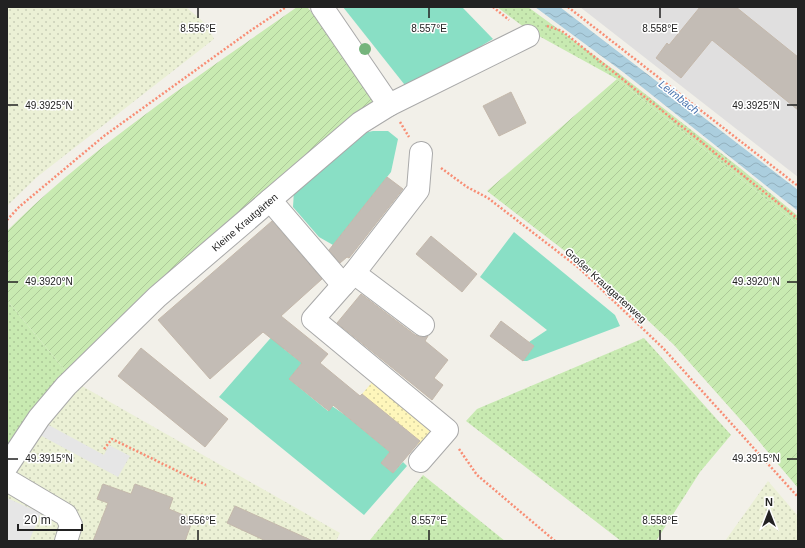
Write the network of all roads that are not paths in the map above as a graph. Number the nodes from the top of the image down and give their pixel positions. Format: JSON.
{"nodes":[{"id":1,"x":322,"y":7,"type":"edge"},
{"id":2,"x":528,"y":36,"type":"road end"},
{"id":3,"x":389,"y":105,"type":"junction"},
{"id":4,"x":421,"y":153,"type":"road end"},
{"id":5,"x":270,"y":200,"type":"junction"},
{"id":6,"x":349,"y":279,"type":"junction"},
{"id":7,"x":423,"y":325,"type":"dead end"},
{"id":8,"x":420,"y":461,"type":"dead end"},
{"id":9,"x":7,"y":466,"type":"edge"},
{"id":10,"x":7,"y":480,"type":"edge"},
{"id":11,"x":66,"y":541,"type":"edge"}],
"edges":[{"from":1,"to":3,"type":"street"},
{"from":2,"to":3,"type":"street","name":"Kleine Krautgärten"},
{"from":3,"to":5,"type":"street","name":"Kleine Krautgärten"},
{"from":4,"to":6,"type":"street"},
{"from":5,"to":6,"type":"street"},
{"from":5,"to":9,"type":"street","name":"Kleine Krautgärten"},
{"from":6,"to":7,"type":"street"},
{"from":6,"to":8,"type":"street"},
{"from":10,"to":11,"type":"street"}]}
